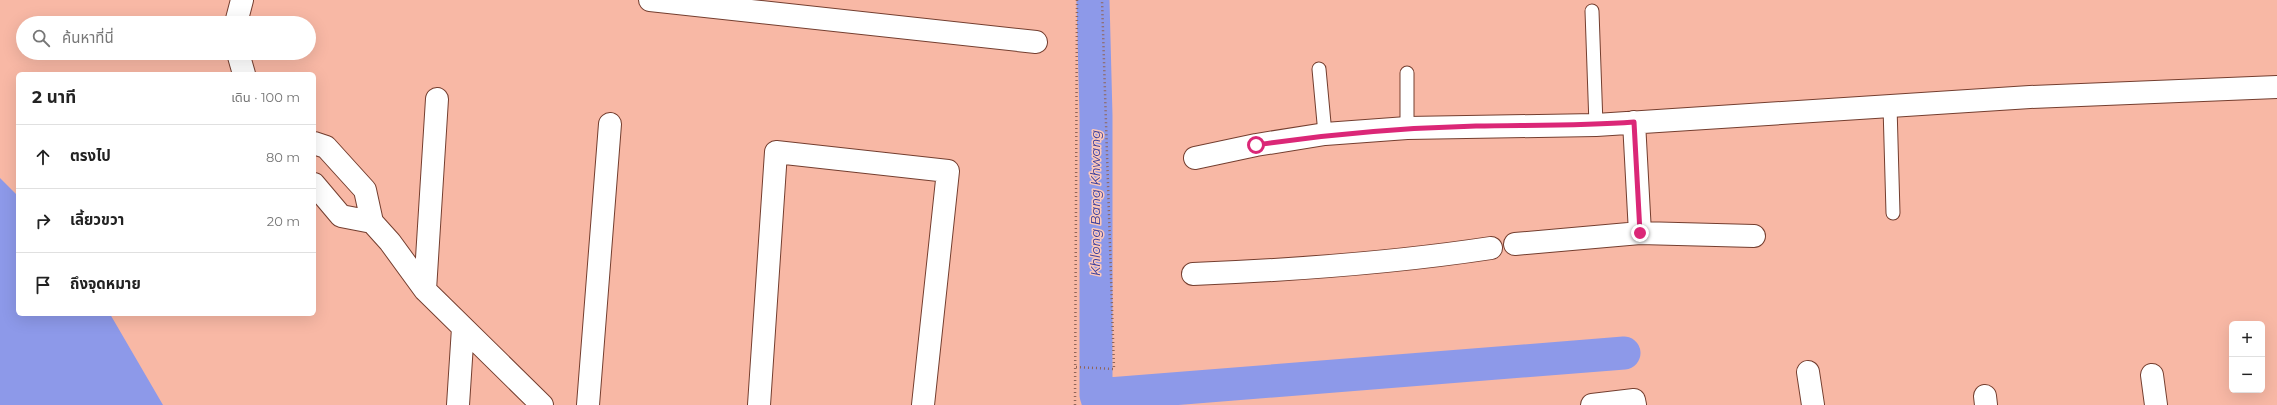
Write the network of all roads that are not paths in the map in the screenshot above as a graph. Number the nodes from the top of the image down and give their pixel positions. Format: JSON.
{"nodes":[{"id":1,"x":242,"y":0,"type":"edge"},
{"id":2,"x":650,"y":0,"type":"edge"},
{"id":3,"x":1592,"y":11,"type":"dead end"},
{"id":4,"x":238,"y":16,"type":"edge"},
{"id":5,"x":1036,"y":42,"type":"dead end"},
{"id":6,"x":240,"y":60,"type":"edge"},
{"id":7,"x":1318,"y":69,"type":"dead end"},
{"id":8,"x":243,"y":72,"type":"edge"},
{"id":9,"x":1407,"y":73,"type":"dead end"},
{"id":10,"x":2277,"y":88,"type":"edge"},
{"id":11,"x":437,"y":99,"type":"dead end"},
{"id":12,"x":1890,"y":106,"type":"junction"},
{"id":13,"x":1634,"y":122,"type":"junction"},
{"id":14,"x":610,"y":124,"type":"dead end"},
{"id":15,"x":1596,"y":125,"type":"junction"},
{"id":16,"x":1407,"y":128,"type":"junction"},
{"id":17,"x":1325,"y":134,"type":"junction"},
{"id":18,"x":316,"y":144,"type":"edge"},
{"id":19,"x":1195,"y":158,"type":"dead end"},
{"id":20,"x":316,"y":186,"type":"edge"},
{"id":21,"x":1893,"y":213,"type":"dead end"},
{"id":22,"x":372,"y":222,"type":"junction"},
{"id":23,"x":1640,"y":233,"type":"junction"},
{"id":24,"x":1754,"y":236,"type":"dead end"},
{"id":25,"x":1515,"y":244,"type":"dead end"},
{"id":26,"x":1492,"y":248,"type":"dead end"},
{"id":27,"x":1193,"y":274,"type":"dead end"},
{"id":28,"x":425,"y":290,"type":"junction"},
{"id":29,"x":463,"y":328,"type":"junction"},
{"id":30,"x":1808,"y":372,"type":"dead end"},
{"id":31,"x":2152,"y":375,"type":"dead end"},
{"id":32,"x":458,"y":405,"type":"edge"},
{"id":33,"x":542,"y":405,"type":"edge"},
{"id":34,"x":588,"y":405,"type":"edge"},
{"id":35,"x":759,"y":405,"type":"edge"},
{"id":36,"x":923,"y":405,"type":"edge"},
{"id":37,"x":1592,"y":405,"type":"edge"},
{"id":38,"x":1635,"y":405,"type":"edge"},
{"id":39,"x":1813,"y":405,"type":"edge"},
{"id":40,"x":2156,"y":405,"type":"edge"}],
"edges":[{"from":1,"to":4,"type":"street"},
{"from":2,"to":5,"type":"street"},
{"from":3,"to":15,"type":"lane"},
{"from":6,"to":8,"type":"street"},
{"from":7,"to":17,"type":"lane"},
{"from":9,"to":16,"type":"lane"},
{"from":10,"to":12,"type":"street"},
{"from":11,"to":28,"type":"street"},
{"from":12,"to":13,"type":"street"},
{"from":12,"to":21,"type":"lane"},
{"from":13,"to":15,"type":"street"},
{"from":13,"to":23,"type":"street"},
{"from":14,"to":34,"type":"street"},
{"from":15,"to":16,"type":"street"},
{"from":16,"to":17,"type":"street"},
{"from":17,"to":19,"type":"street"},
{"from":18,"to":22,"type":"street"},
{"from":20,"to":22,"type":"street"},
{"from":22,"to":28,"type":"street"},
{"from":23,"to":24,"type":"street"},
{"from":23,"to":25,"type":"street"},
{"from":26,"to":27,"type":"street"},
{"from":28,"to":29,"type":"street"},
{"from":29,"to":32,"type":"street"},
{"from":29,"to":33,"type":"street"},
{"from":30,"to":39,"type":"street"},
{"from":31,"to":40,"type":"street"},
{"from":35,"to":36,"type":"street"},
{"from":37,"to":38,"type":"street"}]}
